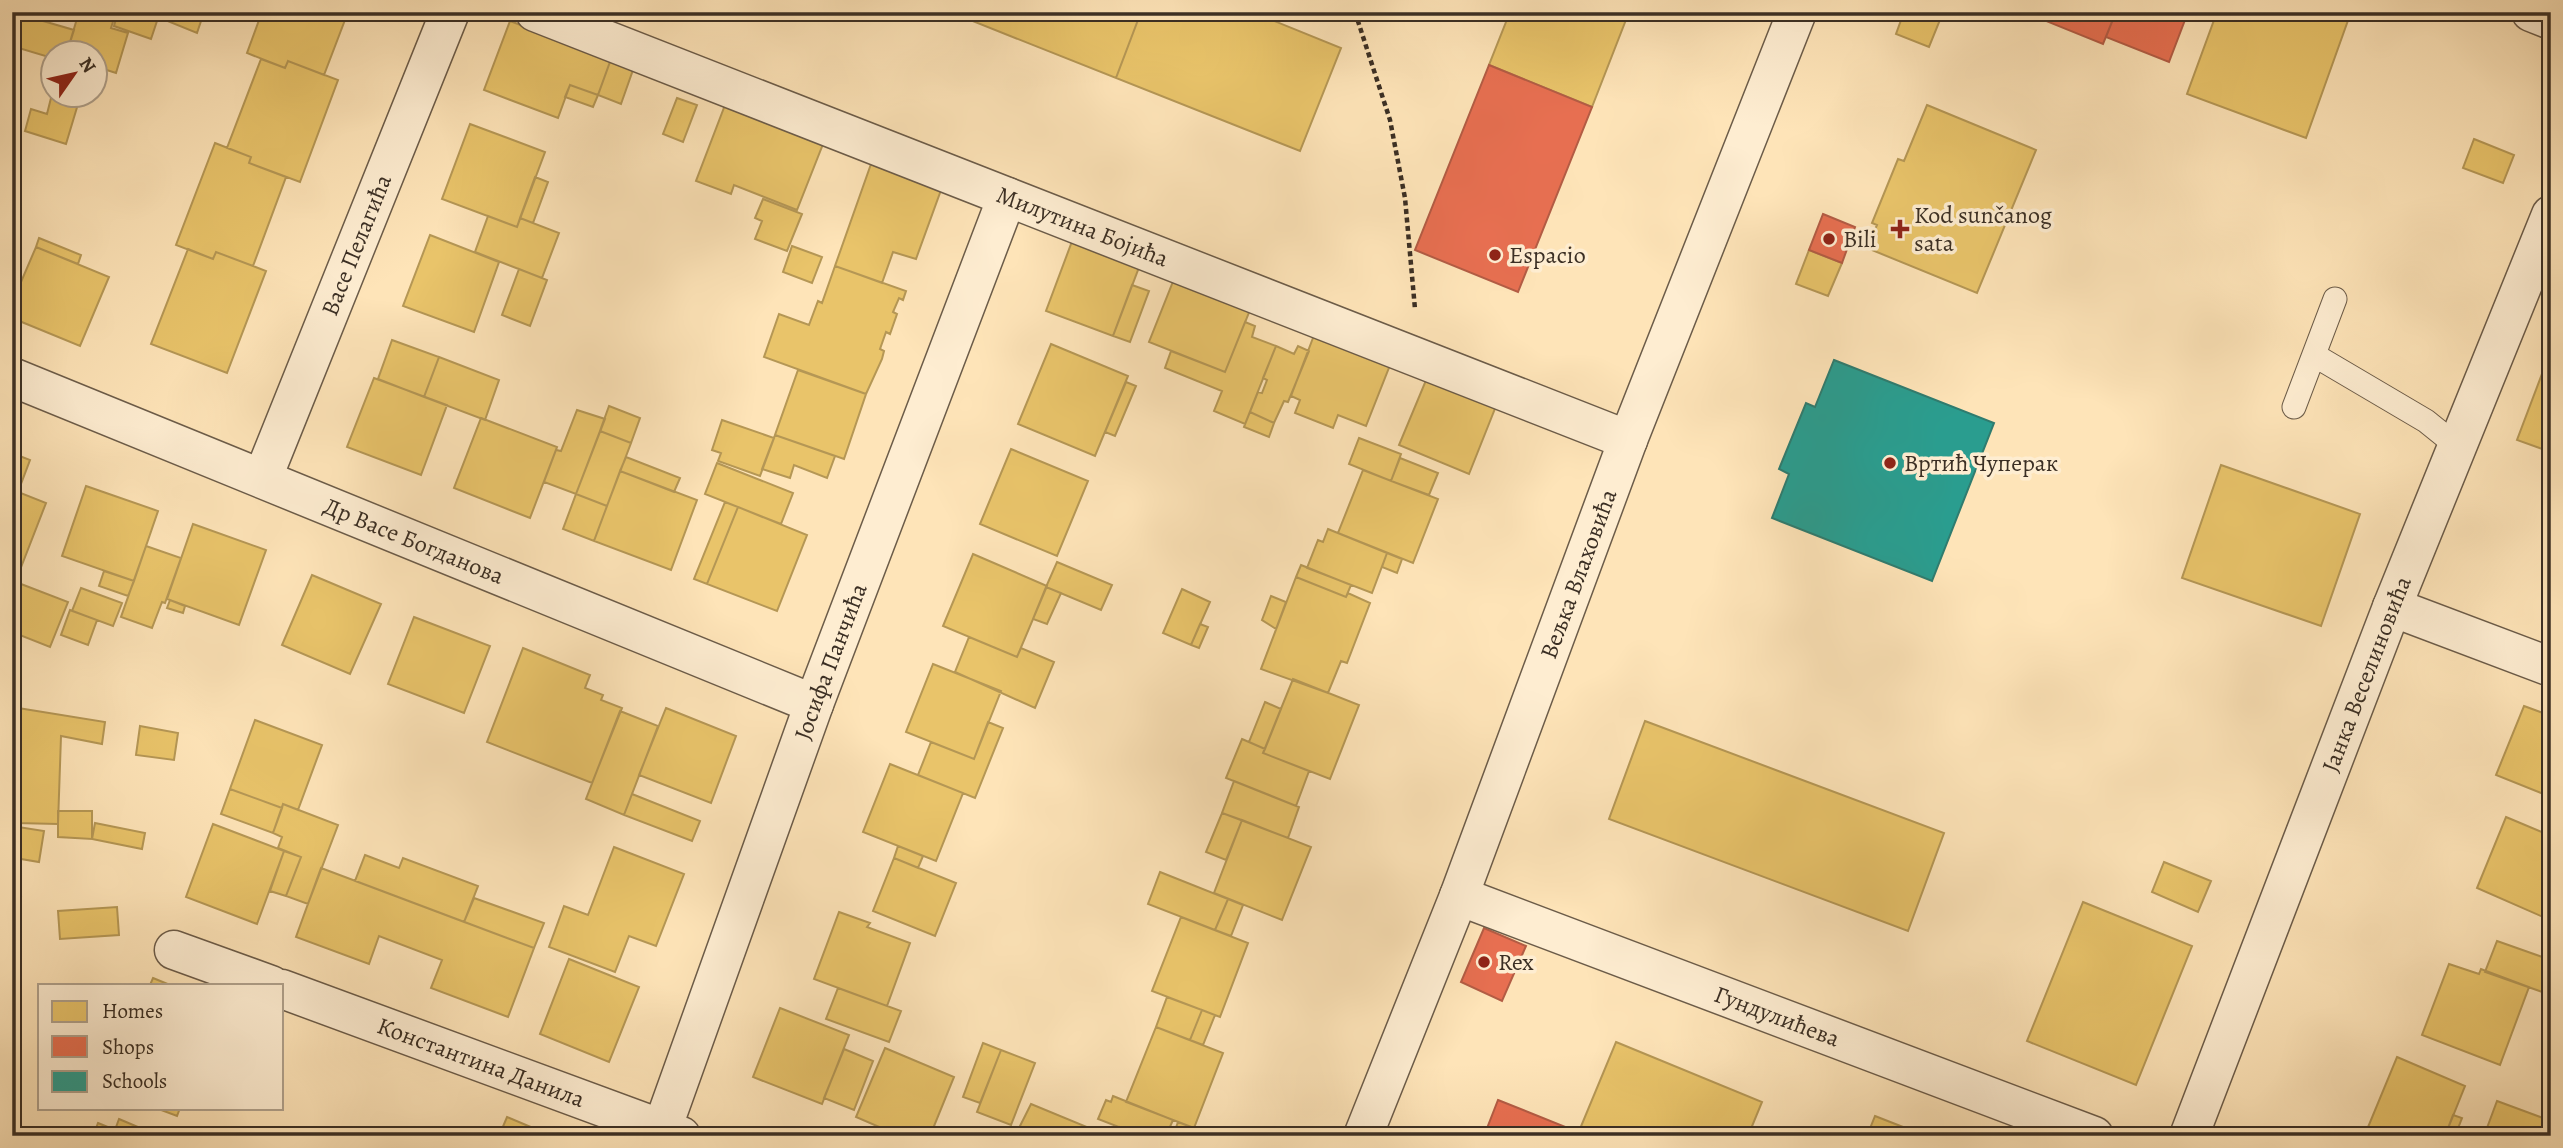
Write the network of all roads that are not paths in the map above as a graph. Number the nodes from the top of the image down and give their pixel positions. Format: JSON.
{"nodes":[{"id":1,"x":450,"y":12,"type":"edge"},
{"id":2,"x":535,"y":12,"type":"edge"},
{"id":3,"x":1797,"y":12,"type":"edge"},
{"id":4,"x":2531,"y":12,"type":"edge"},
{"id":5,"x":2551,"y":20,"type":"edge"},
{"id":6,"x":1007,"y":197,"type":"junction"},
{"id":7,"x":2551,"y":215,"type":"edge"},
{"id":8,"x":2335,"y":299,"type":"dead end"},
{"id":9,"x":2314,"y":355,"type":"junction"},
{"id":10,"x":12,"y":377,"type":"edge"},
{"id":11,"x":2294,"y":407,"type":"dead end"},
{"id":12,"x":1628,"y":440,"type":"junction"},
{"id":13,"x":2457,"y":446,"type":"junction"},
{"id":14,"x":263,"y":477,"type":"junction"},
{"id":15,"x":2392,"y":607,"type":"junction"},
{"id":16,"x":2551,"y":667,"type":"edge"},
{"id":17,"x":814,"y":704,"type":"junction"},
{"id":18,"x":1459,"y":896,"type":"junction"},
{"id":19,"x":174,"y":950,"type":"dead end"},
{"id":20,"x":268,"y":984,"type":"edge"},
{"id":21,"x":284,"y":990,"type":"edge"},
{"id":22,"x":672,"y":1132,"type":"edge"},
{"id":23,"x":1363,"y":1136,"type":"edge"},
{"id":24,"x":2094,"y":1136,"type":"edge"},
{"id":25,"x":2189,"y":1136,"type":"edge"}],
"edges":[{"from":1,"to":14,"type":"street","name":"Васе Пелагића"},
{"from":2,"to":6,"type":"street","name":"Милутина Бојића"},
{"from":3,"to":12,"type":"street","name":"Вељка Влаховића"},
{"from":4,"to":5,"type":"street"},
{"from":6,"to":12,"type":"street","name":"Милутина Бојића"},
{"from":6,"to":17,"type":"street","name":"Јосифа Панчића"},
{"from":7,"to":13,"type":"street","name":"Јанка Веселиновића"},
{"from":8,"to":9,"type":"lane"},
{"from":9,"to":11,"type":"lane"},
{"from":9,"to":13,"type":"lane"},
{"from":10,"to":14,"type":"street","name":"Др Васе Богданова"},
{"from":12,"to":18,"type":"street","name":"Вељка Влаховића"},
{"from":13,"to":15,"type":"street","name":"Јанка Веселиновића"},
{"from":14,"to":17,"type":"street","name":"Др Васе Богданова"},
{"from":15,"to":16,"type":"street"},
{"from":15,"to":25,"type":"street","name":"Јанка Веселиновића"},
{"from":17,"to":22,"type":"street","name":"Јосифа Панчића"},
{"from":18,"to":23,"type":"street","name":"Вељка Влаховића"},
{"from":18,"to":24,"type":"street","name":"Гундулићева"},
{"from":19,"to":20,"type":"street"},
{"from":21,"to":22,"type":"street","name":"Константина Данила"}]}
